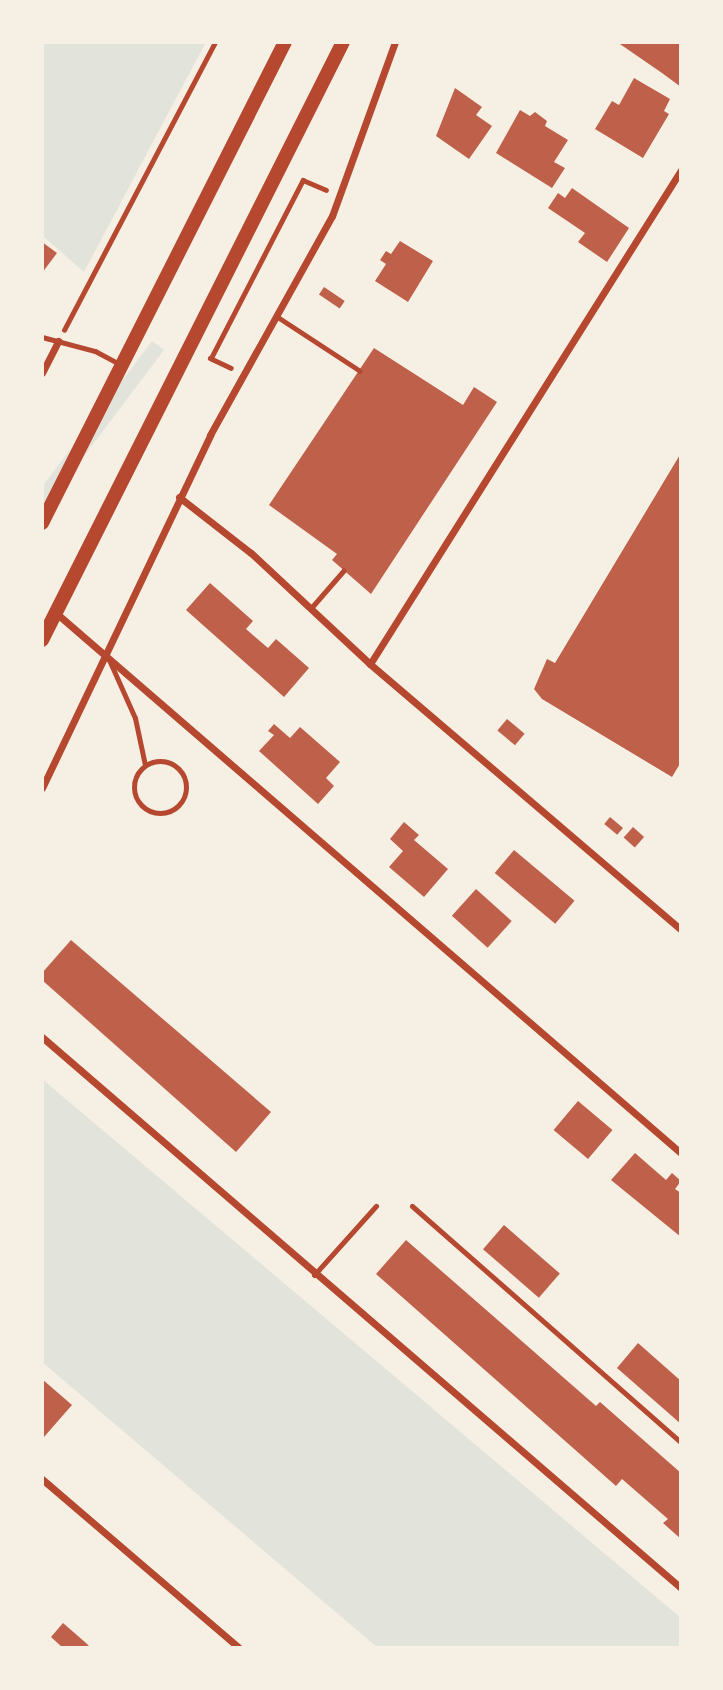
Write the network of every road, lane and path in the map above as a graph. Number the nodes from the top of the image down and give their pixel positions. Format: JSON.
{"nodes":[{"id":1,"x":215,"y":42,"type":"edge"},
{"id":2,"x":285,"y":42,"type":"edge"},
{"id":3,"x":343,"y":42,"type":"edge"},
{"id":4,"x":396,"y":42,"type":"edge"},
{"id":5,"x":681,"y":170,"type":"edge"},
{"id":6,"x":339,"y":196,"type":"junction"},
{"id":7,"x":276,"y":316,"type":"junction"},
{"id":8,"x":42,"y":337,"type":"edge"},
{"id":9,"x":58,"y":341,"type":"junction"},
{"id":10,"x":121,"y":365,"type":"junction"},
{"id":11,"x":360,"y":370,"type":"dead end"},
{"id":12,"x":42,"y":373,"type":"edge"},
{"id":13,"x":244,"y":374,"type":"junction"},
{"id":14,"x":179,"y":497,"type":"junction"},
{"id":15,"x":42,"y":523,"type":"edge"},
{"id":16,"x":344,"y":570,"type":"dead end"},
{"id":17,"x":311,"y":608,"type":"junction"},
{"id":18,"x":56,"y":613,"type":"junction"},
{"id":19,"x":42,"y":640,"type":"edge"},
{"id":20,"x":108,"y":656,"type":"junction"},
{"id":21,"x":370,"y":664,"type":"junction"},
{"id":22,"x":145,"y":765,"type":"junction"},
{"id":23,"x":42,"y":788,"type":"edge"},
{"id":24,"x":681,"y":930,"type":"edge"},
{"id":25,"x":42,"y":1037,"type":"edge"},
{"id":26,"x":681,"y":1153,"type":"edge"},
{"id":27,"x":376,"y":1206,"type":"dead end"},
{"id":28,"x":412,"y":1206,"type":"dead end"},
{"id":29,"x":314,"y":1275,"type":"junction"},
{"id":30,"x":681,"y":1442,"type":"edge"},
{"id":31,"x":42,"y":1479,"type":"edge"},
{"id":32,"x":681,"y":1588,"type":"edge"},
{"id":33,"x":239,"y":1648,"type":"edge"}],
"edges":[{"from":1,"to":9,"type":"path"},
{"from":2,"to":10,"type":"main road"},
{"from":3,"to":18,"type":"main road"},
{"from":4,"to":6,"type":"street"},
{"from":5,"to":21,"type":"street"},
{"from":6,"to":7,"type":"street"},
{"from":6,"to":13,"type":"path"},
{"from":7,"to":11,"type":"lane"},
{"from":7,"to":13,"type":"street"},
{"from":8,"to":9,"type":"lane"},
{"from":9,"to":10,"type":"lane"},
{"from":9,"to":12,"type":"street"},
{"from":10,"to":15,"type":"main road"},
{"from":13,"to":14,"type":"street"},
{"from":14,"to":17,"type":"street"},
{"from":14,"to":20,"type":"street"},
{"from":16,"to":17,"type":"lane"},
{"from":17,"to":21,"type":"street"},
{"from":18,"to":19,"type":"main road"},
{"from":18,"to":20,"type":"street"},
{"from":20,"to":22,"type":"lane"},
{"from":20,"to":23,"type":"street"},
{"from":20,"to":26,"type":"street"},
{"from":21,"to":24,"type":"street"},
{"from":22,"to":22,"type":"lane"},
{"from":25,"to":29,"type":"street"},
{"from":27,"to":29,"type":"lane"},
{"from":28,"to":30,"type":"lane"},
{"from":29,"to":32,"type":"street"},
{"from":31,"to":33,"type":"street"}]}
